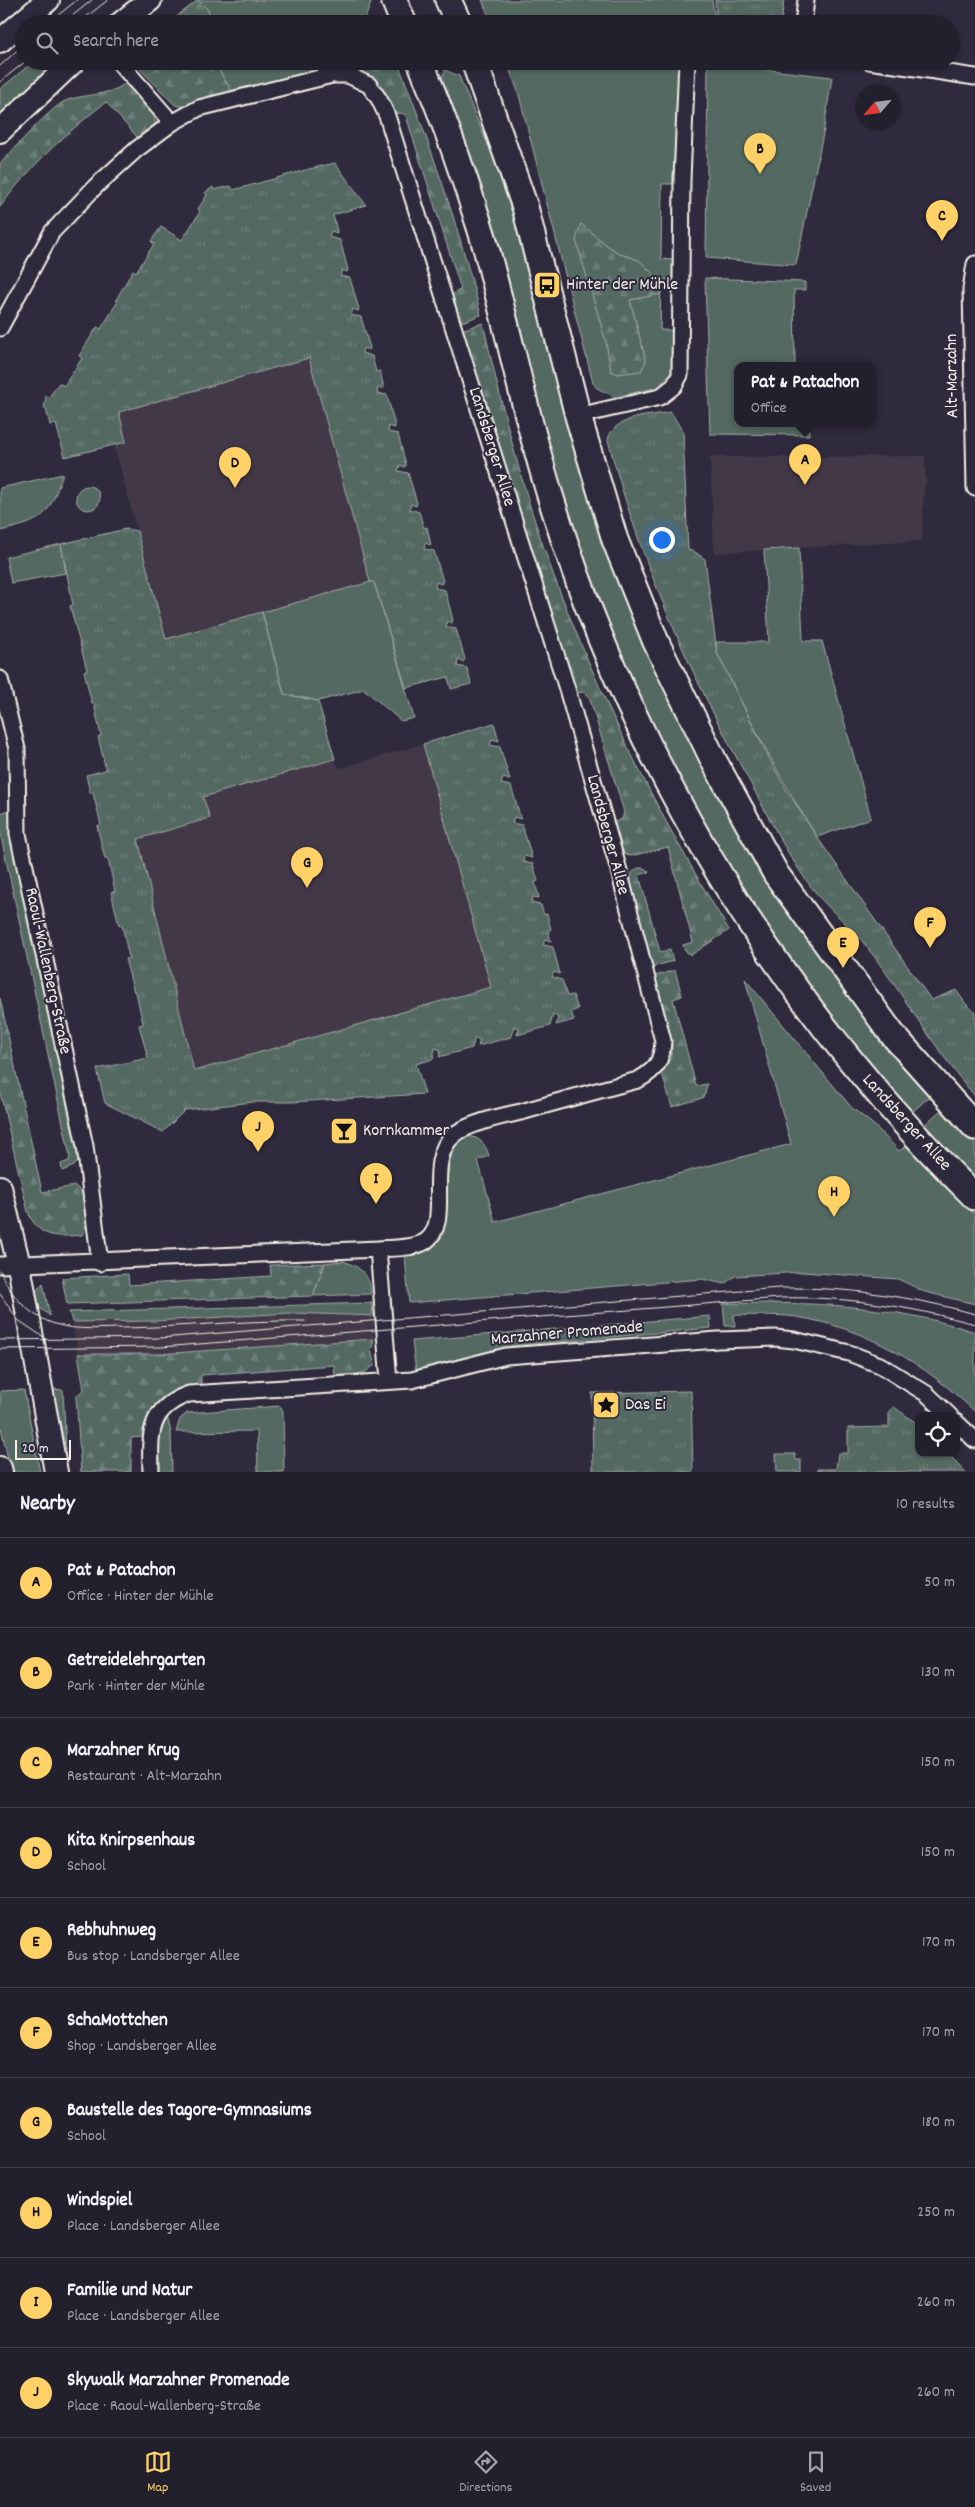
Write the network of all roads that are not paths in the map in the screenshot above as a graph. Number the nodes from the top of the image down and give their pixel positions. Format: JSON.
{"nodes":[{"id":1,"x":48,"y":0,"type":"edge"},
{"id":2,"x":150,"y":0,"type":"edge"},
{"id":3,"x":394,"y":0,"type":"edge"},
{"id":4,"x":448,"y":0,"type":"edge"},
{"id":5,"x":806,"y":0,"type":"edge"},
{"id":6,"x":30,"y":15,"type":"edge"},
{"id":7,"x":131,"y":15,"type":"edge"},
{"id":8,"x":400,"y":15,"type":"edge"},
{"id":9,"x":455,"y":15,"type":"edge"},
{"id":10,"x":804,"y":15,"type":"edge"},
{"id":11,"x":15,"y":28,"type":"edge"},
{"id":12,"x":0,"y":41,"type":"edge"},
{"id":13,"x":64,"y":70,"type":"edge"},
{"id":14,"x":126,"y":70,"type":"edge"},
{"id":15,"x":424,"y":70,"type":"edge"},
{"id":16,"x":477,"y":70,"type":"edge"},
{"id":17,"x":687,"y":70,"type":"edge"},
{"id":18,"x":929,"y":70,"type":"edge"},
{"id":19,"x":975,"y":77,"type":"edge"},
{"id":20,"x":172,"y":123,"type":"junction"},
{"id":21,"x":0,"y":131,"type":"edge"},
{"id":22,"x":975,"y":264,"type":"edge"},
{"id":23,"x":0,"y":328,"type":"edge"},
{"id":24,"x":578,"y":416,"type":"junction"},
{"id":25,"x":975,"y":488,"type":"edge"},
{"id":26,"x":0,"y":679,"type":"edge"},
{"id":27,"x":975,"y":1127,"type":"edge"},
{"id":28,"x":0,"y":1187,"type":"edge"},
{"id":29,"x":975,"y":1197,"type":"edge"},
{"id":30,"x":378,"y":1249,"type":"junction"},
{"id":31,"x":100,"y":1262,"type":"junction"},
{"id":32,"x":9,"y":1265,"type":"edge"},
{"id":33,"x":389,"y":1381,"type":"junction"},
{"id":34,"x":946,"y":1412,"type":"edge"},
{"id":35,"x":960,"y":1426,"type":"edge"},
{"id":36,"x":975,"y":1440,"type":"edge"},
{"id":37,"x":56,"y":1472,"type":"edge"},
{"id":38,"x":151,"y":1472,"type":"edge"}],
"edges":[{"from":1,"to":6,"type":"main road"},
{"from":2,"to":7,"type":"main road"},
{"from":3,"to":8,"type":"main road"},
{"from":4,"to":9,"type":"main road"},
{"from":5,"to":10,"type":"street"},
{"from":11,"to":12,"type":"main road"},
{"from":13,"to":21,"type":"main road"},
{"from":14,"to":20,"type":"street"},
{"from":15,"to":29,"type":"main road","name":"Landsberger Allee"},
{"from":16,"to":24,"type":"main road"},
{"from":17,"to":24,"type":"street"},
{"from":18,"to":19,"type":"street"},
{"from":20,"to":23,"type":"street"},
{"from":20,"to":30,"type":"street","name":"Landsberger Allee"},
{"from":22,"to":25,"type":"street","name":"Alt-Marzahn"},
{"from":24,"to":27,"type":"main road"},
{"from":26,"to":31,"type":"street","name":"Raoul-Wallenberg-Straße"},
{"from":28,"to":32,"type":"main road"},
{"from":30,"to":31,"type":"street"},
{"from":30,"to":33,"type":"street"},
{"from":31,"to":32,"type":"street"},
{"from":32,"to":37,"type":"main road"},
{"from":33,"to":34,"type":"street","name":"Marzahner Promenade"},
{"from":33,"to":38,"type":"street","name":"Marzahner Promenade"},
{"from":35,"to":36,"type":"street"}]}
